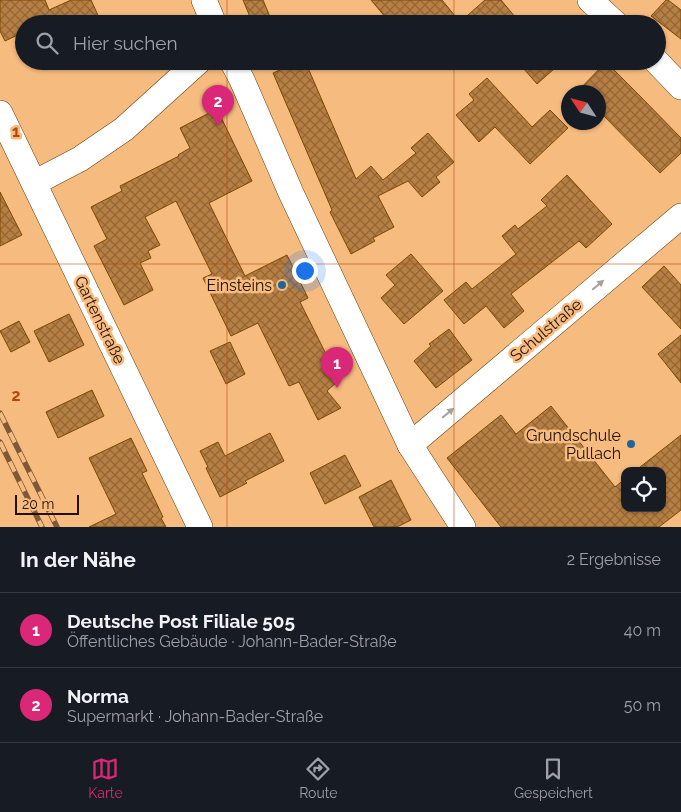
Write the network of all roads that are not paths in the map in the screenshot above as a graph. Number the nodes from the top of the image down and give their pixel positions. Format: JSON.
{"nodes":[{"id":1,"x":204,"y":0,"type":"edge"},
{"id":2,"x":590,"y":0,"type":"edge"},
{"id":3,"x":210,"y":15,"type":"edge"},
{"id":4,"x":606,"y":15,"type":"edge"},
{"id":5,"x":189,"y":70,"type":"edge"},
{"id":6,"x":237,"y":70,"type":"edge"},
{"id":7,"x":665,"y":70,"type":"edge"},
{"id":8,"x":681,"y":87,"type":"edge"},
{"id":9,"x":0,"y":113,"type":"edge"},
{"id":10,"x":34,"y":182,"type":"junction"},
{"id":11,"x":681,"y":216,"type":"edge"},
{"id":12,"x":410,"y":444,"type":"junction"},
{"id":13,"x":200,"y":527,"type":"edge"},
{"id":14,"x":463,"y":527,"type":"edge"}],
"edges":[{"from":1,"to":3,"type":"street"},
{"from":2,"to":4,"type":"street"},
{"from":5,"to":10,"type":"street"},
{"from":6,"to":12,"type":"street"},
{"from":7,"to":8,"type":"street"},
{"from":9,"to":10,"type":"street","name":"Gartenstraße"},
{"from":10,"to":13,"type":"street","name":"Gartenstraße"},
{"from":12,"to":11,"type":"street","name":"Schulstraße","one_way":true},
{"from":12,"to":14,"type":"street"}]}
